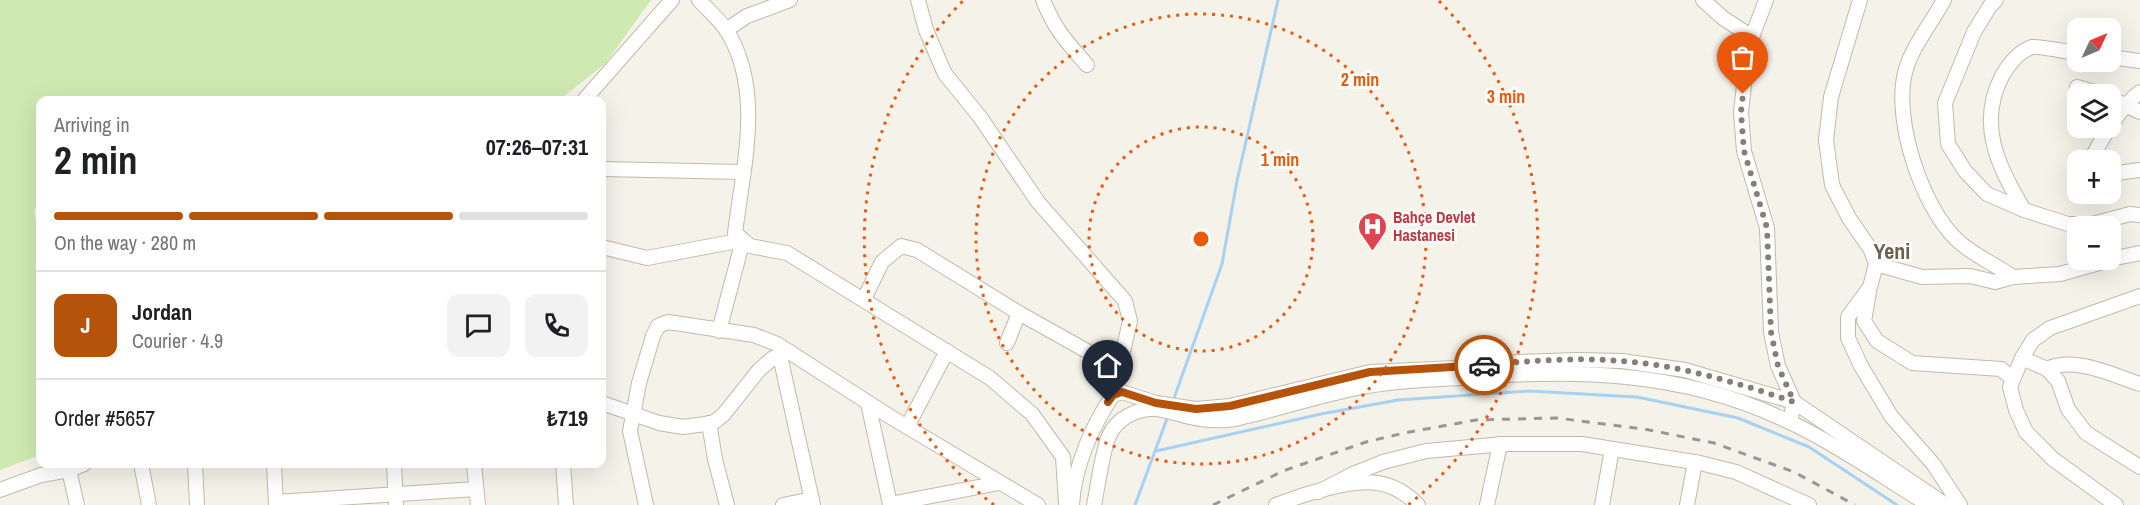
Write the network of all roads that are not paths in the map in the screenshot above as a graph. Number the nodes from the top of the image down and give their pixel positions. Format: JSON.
{"nodes":[{"id":1,"x":672,"y":0,"type":"edge"},
{"id":2,"x":699,"y":0,"type":"edge"},
{"id":3,"x":790,"y":0,"type":"edge"},
{"id":4,"x":918,"y":0,"type":"edge"},
{"id":5,"x":1043,"y":0,"type":"edge"},
{"id":6,"x":1703,"y":0,"type":"edge"},
{"id":7,"x":1766,"y":0,"type":"edge"},
{"id":8,"x":1860,"y":0,"type":"edge"},
{"id":9,"x":1944,"y":0,"type":"edge"},
{"id":10,"x":1996,"y":0,"type":"edge"},
{"id":11,"x":726,"y":30,"type":"junction"},
{"id":12,"x":1752,"y":37,"type":"junction"},
{"id":13,"x":2067,"y":52,"type":"edge"},
{"id":14,"x":2121,"y":58,"type":"edge"},
{"id":15,"x":2140,"y":61,"type":"edge"},
{"id":16,"x":1087,"y":65,"type":"dead end"},
{"id":17,"x":2140,"y":92,"type":"edge"},
{"id":18,"x":588,"y":96,"type":"edge"},
{"id":19,"x":2121,"y":104,"type":"edge"},
{"id":20,"x":2126,"y":106,"type":"junction"},
{"id":21,"x":2140,"y":112,"type":"edge"},
{"id":22,"x":2097,"y":150,"type":"edge"},
{"id":23,"x":606,"y":169,"type":"edge"},
{"id":24,"x":2140,"y":170,"type":"edge"},
{"id":25,"x":742,"y":172,"type":"junction"},
{"id":26,"x":2121,"y":173,"type":"edge"},
{"id":27,"x":2024,"y":210,"type":"junction"},
{"id":28,"x":2140,"y":215,"type":"edge"},
{"id":29,"x":743,"y":240,"type":"junction"},
{"id":30,"x":606,"y":248,"type":"edge"},
{"id":31,"x":2140,"y":253,"type":"edge"},
{"id":32,"x":2121,"y":257,"type":"edge"},
{"id":33,"x":1876,"y":264,"type":"junction"},
{"id":34,"x":2073,"y":270,"type":"edge"},
{"id":35,"x":2013,"y":277,"type":"junction"},
{"id":36,"x":1870,"y":287,"type":"junction"},
{"id":37,"x":2140,"y":296,"type":"edge"},
{"id":38,"x":864,"y":299,"type":"junction"},
{"id":39,"x":1019,"y":313,"type":"junction"},
{"id":40,"x":719,"y":331,"type":"junction"},
{"id":41,"x":1006,"y":343,"type":"dead end"},
{"id":42,"x":947,"y":351,"type":"junction"},
{"id":43,"x":785,"y":354,"type":"junction"},
{"id":44,"x":2022,"y":358,"type":"junction"},
{"id":45,"x":1119,"y":369,"type":"junction"},
{"id":46,"x":2047,"y":369,"type":"junction"},
{"id":47,"x":2013,"y":379,"type":"junction"},
{"id":48,"x":2140,"y":384,"type":"edge"},
{"id":49,"x":1113,"y":395,"type":"junction"},
{"id":50,"x":1794,"y":402,"type":"junction"},
{"id":51,"x":868,"y":403,"type":"junction"},
{"id":52,"x":606,"y":404,"type":"edge"},
{"id":53,"x":1157,"y":407,"type":"junction"},
{"id":54,"x":632,"y":413,"type":"junction"},
{"id":55,"x":1193,"y":413,"type":"junction"},
{"id":56,"x":1790,"y":422,"type":"junction"},
{"id":57,"x":710,"y":423,"type":"junction"},
{"id":58,"x":907,"y":427,"type":"junction"},
{"id":59,"x":1500,"y":444,"type":"junction"},
{"id":60,"x":1612,"y":449,"type":"junction"},
{"id":61,"x":1695,"y":462,"type":"junction"},
{"id":62,"x":2140,"y":467,"type":"edge"},
{"id":63,"x":74,"y":468,"type":"edge"},
{"id":64,"x":142,"y":468,"type":"edge"},
{"id":65,"x":195,"y":468,"type":"edge"},
{"id":66,"x":274,"y":468,"type":"edge"},
{"id":67,"x":394,"y":468,"type":"edge"},
{"id":68,"x":474,"y":468,"type":"edge"},
{"id":69,"x":564,"y":468,"type":"edge"},
{"id":70,"x":69,"y":470,"type":"junction"},
{"id":71,"x":999,"y":483,"type":"junction"},
{"id":72,"x":477,"y":489,"type":"junction"},
{"id":73,"x":0,"y":490,"type":"edge"},
{"id":74,"x":1318,"y":492,"type":"junction"},
{"id":75,"x":395,"y":500,"type":"edge"},
{"id":76,"x":813,"y":502,"type":"edge"},
{"id":77,"x":276,"y":504,"type":"edge"},
{"id":78,"x":77,"y":505,"type":"edge"},
{"id":79,"x":149,"y":505,"type":"edge"},
{"id":80,"x":197,"y":505,"type":"edge"},
{"id":81,"x":478,"y":505,"type":"edge"},
{"id":82,"x":566,"y":505,"type":"edge"},
{"id":83,"x":646,"y":505,"type":"edge"},
{"id":84,"x":727,"y":505,"type":"edge"},
{"id":85,"x":783,"y":505,"type":"edge"},
{"id":86,"x":889,"y":505,"type":"edge"},
{"id":87,"x":1038,"y":505,"type":"edge"},
{"id":88,"x":1066,"y":505,"type":"edge"},
{"id":89,"x":1072,"y":505,"type":"edge"},
{"id":90,"x":1094,"y":505,"type":"edge"},
{"id":91,"x":1276,"y":505,"type":"edge"},
{"id":92,"x":1418,"y":505,"type":"edge"},
{"id":93,"x":1487,"y":505,"type":"edge"},
{"id":94,"x":1602,"y":505,"type":"edge"},
{"id":95,"x":1687,"y":505,"type":"edge"},
{"id":96,"x":1809,"y":505,"type":"edge"},
{"id":97,"x":1929,"y":505,"type":"edge"},
{"id":98,"x":1946,"y":505,"type":"edge"},
{"id":99,"x":1960,"y":505,"type":"edge"},
{"id":100,"x":2116,"y":505,"type":"edge"}],
"edges":[{"from":1,"to":18,"type":"street"},
{"from":2,"to":11,"type":"street"},
{"from":3,"to":11,"type":"street"},
{"from":4,"to":45,"type":"street"},
{"from":5,"to":16,"type":"street"},
{"from":6,"to":12,"type":"street"},
{"from":7,"to":12,"type":"street"},
{"from":8,"to":33,"type":"street"},
{"from":9,"to":35,"type":"street"},
{"from":10,"to":27,"type":"street"},
{"from":11,"to":25,"type":"street"},
{"from":12,"to":50,"type":"street"},
{"from":13,"to":27,"type":"street"},
{"from":14,"to":15,"type":"street"},
{"from":17,"to":20,"type":"street"},
{"from":19,"to":20,"type":"street"},
{"from":20,"to":21,"type":"street"},
{"from":20,"to":22,"type":"street"},
{"from":23,"to":25,"type":"street"},
{"from":24,"to":26,"type":"street"},
{"from":25,"to":29,"type":"street"},
{"from":27,"to":28,"type":"street"},
{"from":29,"to":30,"type":"street"},
{"from":29,"to":38,"type":"street"},
{"from":29,"to":40,"type":"street"},
{"from":31,"to":32,"type":"street"},
{"from":33,"to":35,"type":"street"},
{"from":33,"to":36,"type":"street"},
{"from":34,"to":35,"type":"street"},
{"from":36,"to":47,"type":"street"},
{"from":36,"to":99,"type":"street"},
{"from":37,"to":44,"type":"street"},
{"from":38,"to":39,"type":"street"},
{"from":38,"to":42,"type":"street"},
{"from":39,"to":41,"type":"street"},
{"from":39,"to":45,"type":"street"},
{"from":40,"to":43,"type":"street"},
{"from":40,"to":54,"type":"street"},
{"from":42,"to":58,"type":"street"},
{"from":42,"to":88,"type":"street"},
{"from":43,"to":51,"type":"street"},
{"from":43,"to":57,"type":"street"},
{"from":43,"to":76,"type":"street"},
{"from":44,"to":46,"type":"street"},
{"from":44,"to":47,"type":"street"},
{"from":45,"to":49,"type":"street"},
{"from":46,"to":48,"type":"street"},
{"from":46,"to":62,"type":"street"},
{"from":47,"to":100,"type":"street"},
{"from":49,"to":53,"type":"street"},
{"from":49,"to":89,"type":"street"},
{"from":50,"to":55,"type":"street"},
{"from":50,"to":56,"type":"street"},
{"from":50,"to":98,"type":"street"},
{"from":51,"to":58,"type":"street"},
{"from":51,"to":86,"type":"street"},
{"from":52,"to":54,"type":"street"},
{"from":53,"to":55,"type":"street"},
{"from":53,"to":90,"type":"street"},
{"from":54,"to":57,"type":"street"},
{"from":54,"to":83,"type":"street"},
{"from":55,"to":56,"type":"street"},
{"from":56,"to":97,"type":"street"},
{"from":57,"to":84,"type":"street"},
{"from":58,"to":71,"type":"street"},
{"from":59,"to":60,"type":"street"},
{"from":59,"to":74,"type":"street"},
{"from":59,"to":93,"type":"street"},
{"from":60,"to":61,"type":"street"},
{"from":60,"to":94,"type":"street"},
{"from":61,"to":95,"type":"street"},
{"from":61,"to":96,"type":"street"},
{"from":63,"to":70,"type":"street"},
{"from":64,"to":79,"type":"street"},
{"from":65,"to":80,"type":"street"},
{"from":66,"to":77,"type":"street"},
{"from":67,"to":75,"type":"street"},
{"from":68,"to":72,"type":"street"},
{"from":69,"to":82,"type":"street"},
{"from":70,"to":73,"type":"street"},
{"from":70,"to":78,"type":"street"},
{"from":71,"to":86,"type":"street"},
{"from":71,"to":87,"type":"street"},
{"from":72,"to":75,"type":"street"},
{"from":72,"to":81,"type":"street"},
{"from":74,"to":91,"type":"street"},
{"from":74,"to":92,"type":"street"},
{"from":75,"to":77,"type":"street"},
{"from":76,"to":85,"type":"street"}]}
